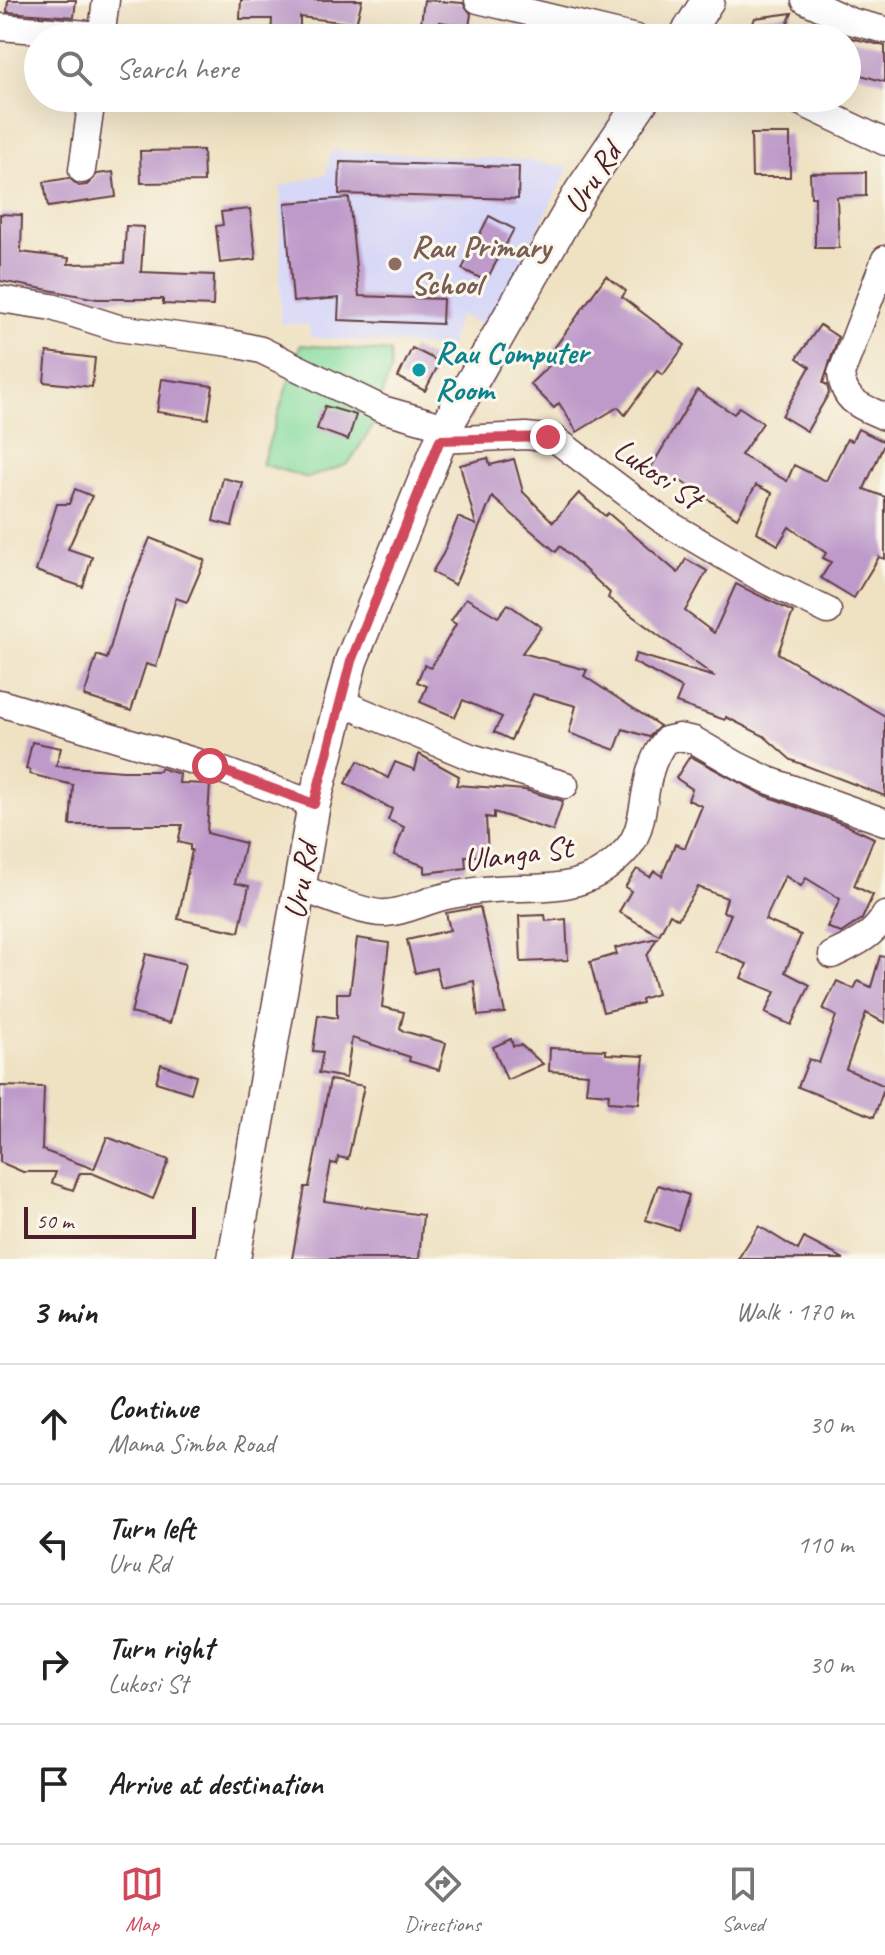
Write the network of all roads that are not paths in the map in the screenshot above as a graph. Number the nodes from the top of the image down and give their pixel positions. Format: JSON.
{"nodes":[{"id":1,"x":106,"y":0,"type":"edge"},
{"id":2,"x":478,"y":0,"type":"edge"},
{"id":3,"x":708,"y":0,"type":"edge"},
{"id":4,"x":805,"y":0,"type":"edge"},
{"id":5,"x":103,"y":24,"type":"edge"},
{"id":6,"x":578,"y":24,"type":"edge"},
{"id":7,"x":696,"y":24,"type":"edge"},
{"id":8,"x":0,"y":27,"type":"edge"},
{"id":9,"x":24,"y":29,"type":"edge"},
{"id":10,"x":885,"y":30,"type":"edge"},
{"id":11,"x":90,"y":112,"type":"edge"},
{"id":12,"x":635,"y":112,"type":"edge"},
{"id":13,"x":822,"y":112,"type":"edge"},
{"id":14,"x":885,"y":142,"type":"edge"},
{"id":15,"x":82,"y":170,"type":"dead end"},
{"id":16,"x":885,"y":259,"type":"edge"},
{"id":17,"x":0,"y":299,"type":"edge"},
{"id":18,"x":885,"y":417,"type":"edge"},
{"id":19,"x":443,"y":434,"type":"junction"},
{"id":20,"x":828,"y":611,"type":"dead end"},
{"id":21,"x":340,"y":702,"type":"junction"},
{"id":22,"x":0,"y":703,"type":"edge"},
{"id":23,"x":565,"y":785,"type":"dead end"},
{"id":24,"x":314,"y":804,"type":"junction"},
{"id":25,"x":885,"y":822,"type":"edge"},
{"id":26,"x":298,"y":887,"type":"junction"},
{"id":27,"x":885,"y":915,"type":"edge"},
{"id":28,"x":832,"y":955,"type":"dead end"},
{"id":29,"x":234,"y":1259,"type":"edge"}],
"edges":[{"from":1,"to":5,"type":"street"},
{"from":2,"to":6,"type":"street"},
{"from":3,"to":7,"type":"street"},
{"from":4,"to":10,"type":"street"},
{"from":8,"to":9,"type":"street"},
{"from":11,"to":15,"type":"street"},
{"from":12,"to":19,"type":"street","name":"Uru Rd"},
{"from":13,"to":14,"type":"street"},
{"from":16,"to":18,"type":"street"},
{"from":17,"to":19,"type":"street","name":"Lukosi St"},
{"from":19,"to":20,"type":"street","name":"Lukosi St"},
{"from":19,"to":21,"type":"street","name":"Uru Rd"},
{"from":21,"to":23,"type":"street"},
{"from":21,"to":24,"type":"street","name":"Uru Rd"},
{"from":22,"to":24,"type":"street"},
{"from":24,"to":26,"type":"street","name":"Uru Rd"},
{"from":25,"to":26,"type":"street","name":"Ulanga St"},
{"from":26,"to":29,"type":"street","name":"Uru Rd"},
{"from":27,"to":28,"type":"street"}]}
